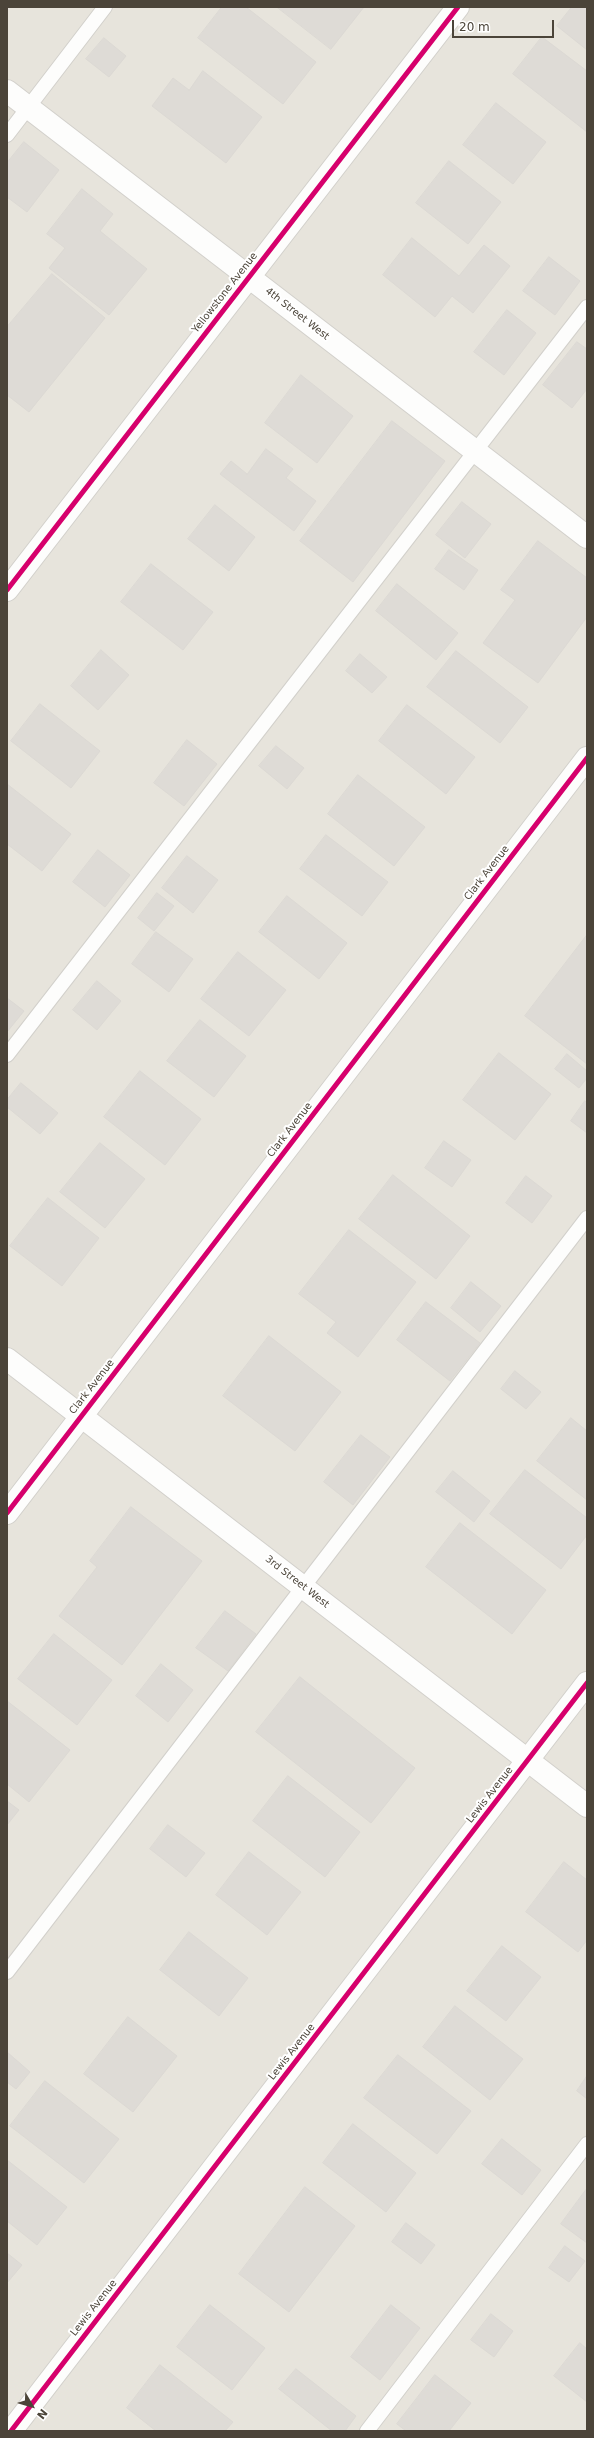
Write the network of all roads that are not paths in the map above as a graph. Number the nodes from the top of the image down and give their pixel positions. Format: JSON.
{"nodes":[{"id":1,"x":105,"y":7,"type":"edge"},
{"id":2,"x":458,"y":7,"type":"edge"},
{"id":3,"x":7,"y":91,"type":"edge"},
{"id":4,"x":28,"y":108,"type":"junction"},
{"id":5,"x":7,"y":135,"type":"edge"},
{"id":6,"x":249,"y":277,"type":"junction"},
{"id":7,"x":587,"y":306,"type":"edge"},
{"id":8,"x":476,"y":452,"type":"junction"},
{"id":9,"x":587,"y":537,"type":"edge"},
{"id":10,"x":7,"y":590,"type":"edge"},
{"id":11,"x":587,"y":758,"type":"edge"},
{"id":12,"x":7,"y":1055,"type":"edge"},
{"id":13,"x":587,"y":1218,"type":"edge"},
{"id":14,"x":7,"y":1359,"type":"edge"},
{"id":15,"x":81,"y":1416,"type":"junction"},
{"id":16,"x":7,"y":1513,"type":"edge"},
{"id":17,"x":302,"y":1586,"type":"junction"},
{"id":18,"x":587,"y":1683,"type":"edge"},
{"id":19,"x":528,"y":1760,"type":"junction"},
{"id":20,"x":587,"y":1806,"type":"edge"},
{"id":21,"x":7,"y":1972,"type":"edge"},
{"id":22,"x":587,"y":2144,"type":"edge"},
{"id":23,"x":11,"y":2431,"type":"edge"},
{"id":24,"x":367,"y":2431,"type":"edge"}],
"edges":[{"from":1,"to":4,"type":"lane"},
{"from":2,"to":6,"type":"street","name":"Yellowstone Avenue"},
{"from":3,"to":4,"type":"street","name":"4th Street West"},
{"from":4,"to":5,"type":"lane"},
{"from":4,"to":6,"type":"street","name":"4th Street West"},
{"from":6,"to":8,"type":"street","name":"4th Street West"},
{"from":6,"to":10,"type":"street","name":"Yellowstone Avenue"},
{"from":7,"to":8,"type":"lane"},
{"from":8,"to":9,"type":"street","name":"4th Street West"},
{"from":8,"to":12,"type":"lane"},
{"from":11,"to":15,"type":"street","name":"Clark Avenue"},
{"from":13,"to":17,"type":"lane"},
{"from":14,"to":15,"type":"street","name":"3rd Street West"},
{"from":15,"to":16,"type":"street","name":"Clark Avenue"},
{"from":15,"to":17,"type":"street","name":"3rd Street West"},
{"from":17,"to":19,"type":"street","name":"3rd Street West"},
{"from":17,"to":21,"type":"lane"},
{"from":18,"to":19,"type":"street","name":"Lewis Avenue"},
{"from":19,"to":20,"type":"street","name":"3rd Street West"},
{"from":19,"to":23,"type":"street","name":"Lewis Avenue"},
{"from":22,"to":24,"type":"lane"}]}
